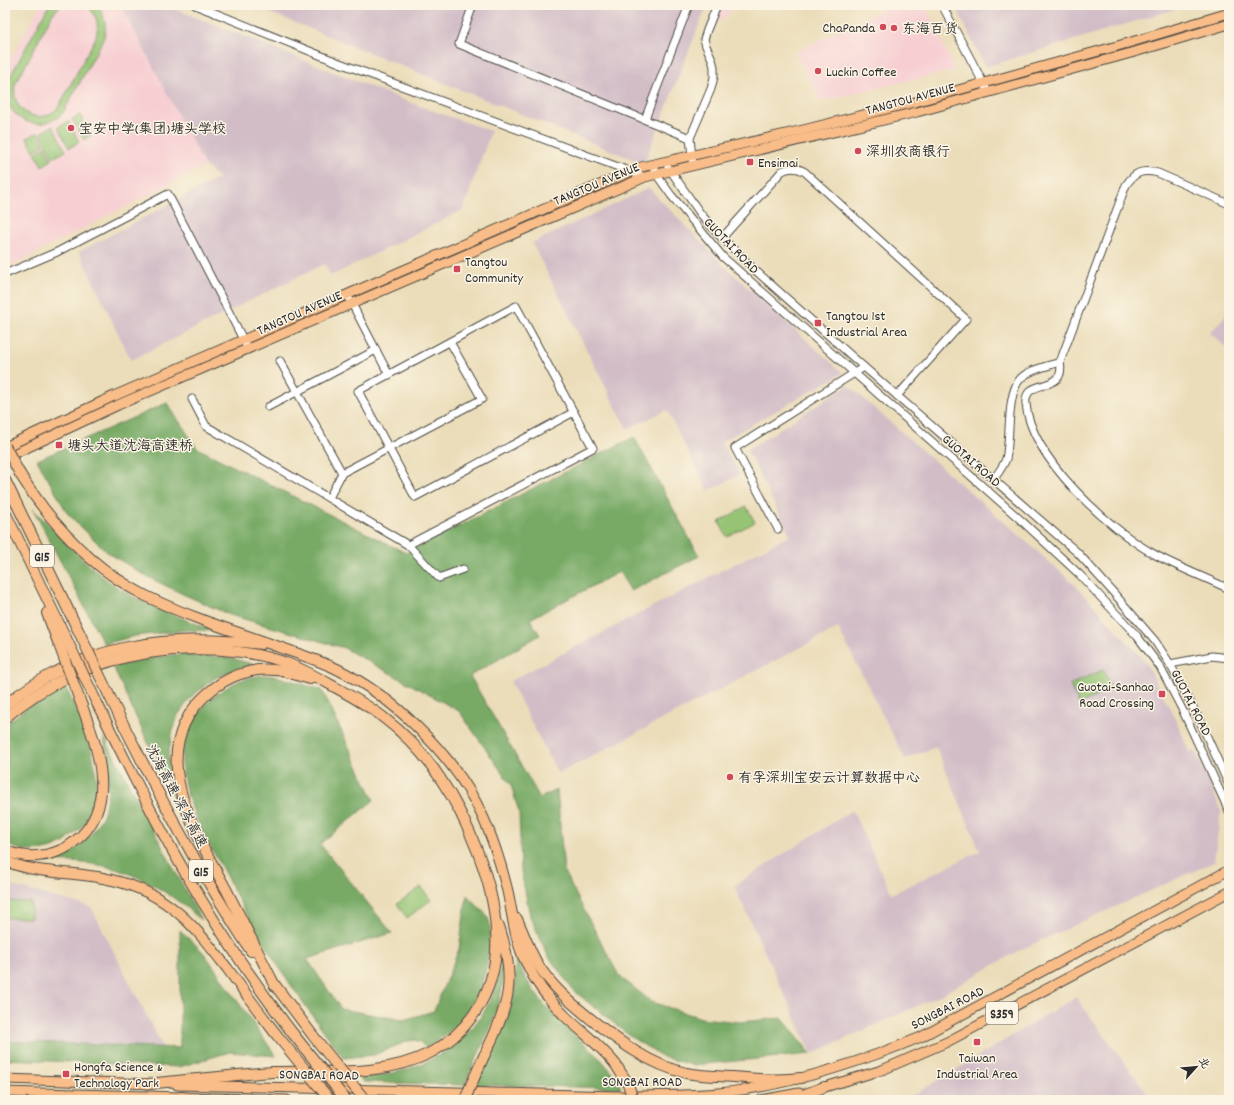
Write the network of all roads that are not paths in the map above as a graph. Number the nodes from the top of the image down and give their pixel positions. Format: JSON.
{"nodes":[{"id":1,"x":195,"y":5,"type":"edge"},
{"id":2,"x":473,"y":5,"type":"edge"},
{"id":3,"x":688,"y":5,"type":"edge"},
{"id":4,"x":717,"y":5,"type":"edge"},
{"id":5,"x":942,"y":5,"type":"edge"},
{"id":6,"x":1229,"y":13,"type":"edge"},
{"id":7,"x":1229,"y":24,"type":"edge"},
{"id":8,"x":982,"y":83,"type":"junction"},
{"id":9,"x":988,"y":92,"type":"junction"},
{"id":10,"x":645,"y":119,"type":"junction"},
{"id":11,"x":690,"y":138,"type":"junction"},
{"id":12,"x":691,"y":156,"type":"junction"},
{"id":13,"x":666,"y":161,"type":"junction"},
{"id":14,"x":653,"y":164,"type":"junction"},
{"id":15,"x":693,"y":166,"type":"junction"},
{"id":16,"x":670,"y":170,"type":"junction"},
{"id":17,"x":630,"y":172,"type":"junction"},
{"id":18,"x":656,"y":174,"type":"junction"},
{"id":19,"x":645,"y":177,"type":"junction"},
{"id":20,"x":1229,"y":204,"type":"edge"},
{"id":21,"x":722,"y":238,"type":"junction"},
{"id":22,"x":5,"y":274,"type":"edge"},
{"id":23,"x":347,"y":295,"type":"junction"},
{"id":24,"x":351,"y":304,"type":"junction"},
{"id":25,"x":243,"y":340,"type":"junction"},
{"id":26,"x":450,"y":342,"type":"junction"},
{"id":27,"x":248,"y":349,"type":"junction"},
{"id":28,"x":376,"y":350,"type":"junction"},
{"id":29,"x":280,"y":360,"type":"dead end"},
{"id":30,"x":1060,"y":362,"type":"junction"},
{"id":31,"x":864,"y":367,"type":"junction"},
{"id":32,"x":854,"y":374,"type":"junction"},
{"id":33,"x":389,"y":375,"type":"junction"},
{"id":34,"x":297,"y":391,"type":"junction"},
{"id":35,"x":897,"y":396,"type":"junction"},
{"id":36,"x":192,"y":399,"type":"dead end"},
{"id":37,"x":268,"y":407,"type":"dead end"},
{"id":38,"x":574,"y":412,"type":"junction"},
{"id":39,"x":5,"y":446,"type":"edge"},
{"id":40,"x":389,"y":448,"type":"junction"},
{"id":41,"x":5,"y":458,"type":"edge"},
{"id":42,"x":342,"y":473,"type":"junction"},
{"id":43,"x":993,"y":480,"type":"junction"},
{"id":44,"x":5,"y":481,"type":"edge"},
{"id":45,"x":329,"y":498,"type":"junction"},
{"id":46,"x":5,"y":512,"type":"edge"},
{"id":47,"x":778,"y":529,"type":"dead end"},
{"id":48,"x":408,"y":545,"type":"junction"},
{"id":49,"x":463,"y":569,"type":"dead end"},
{"id":50,"x":1229,"y":589,"type":"edge"},
{"id":51,"x":62,"y":640,"type":"junction"},
{"id":52,"x":279,"y":647,"type":"junction"},
{"id":53,"x":1229,"y":658,"type":"edge"},
{"id":54,"x":1170,"y":664,"type":"junction"},
{"id":55,"x":329,"y":684,"type":"junction"},
{"id":56,"x":5,"y":705,"type":"edge"},
{"id":57,"x":5,"y":718,"type":"edge"},
{"id":58,"x":1229,"y":785,"type":"edge"},
{"id":59,"x":1229,"y":811,"type":"edge"},
{"id":60,"x":5,"y":851,"type":"edge"},
{"id":61,"x":5,"y":861,"type":"edge"},
{"id":62,"x":1229,"y":862,"type":"edge"},
{"id":63,"x":1229,"y":870,"type":"edge"},
{"id":64,"x":1209,"y":881,"type":"junction"},
{"id":65,"x":1229,"y":892,"type":"edge"},
{"id":66,"x":1229,"y":897,"type":"edge"},
{"id":67,"x":1208,"y":902,"type":"junction"},
{"id":68,"x":511,"y":904,"type":"junction"},
{"id":69,"x":493,"y":909,"type":"junction"},
{"id":70,"x":275,"y":986,"type":"junction"},
{"id":71,"x":801,"y":1078,"type":"junction"},
{"id":72,"x":5,"y":1079,"type":"edge"},
{"id":73,"x":148,"y":1084,"type":"junction"},
{"id":74,"x":824,"y":1087,"type":"junction"},
{"id":75,"x":5,"y":1092,"type":"edge"},
{"id":76,"x":182,"y":1097,"type":"junction"},
{"id":77,"x":150,"y":1098,"type":"edge"},
{"id":78,"x":200,"y":1100,"type":"edge"},
{"id":79,"x":287,"y":1100,"type":"edge"},
{"id":80,"x":330,"y":1100,"type":"edge"},
{"id":81,"x":346,"y":1100,"type":"edge"},
{"id":82,"x":365,"y":1100,"type":"edge"},
{"id":83,"x":465,"y":1100,"type":"edge"},
{"id":84,"x":633,"y":1100,"type":"edge"},
{"id":85,"x":761,"y":1100,"type":"edge"},
{"id":86,"x":790,"y":1100,"type":"edge"}],
"edges":[{"from":1,"to":17,"type":"street"},
{"from":2,"to":10,"type":"street"},
{"from":3,"to":10,"type":"street"},
{"from":4,"to":11,"type":"street"},
{"from":5,"to":8,"type":"street"},
{"from":6,"to":8,"type":"main road","name":"TANGTOU AVENUE"},
{"from":7,"to":9,"type":"main road","name":"TANGTOU AVENUE"},
{"from":8,"to":9,"type":"street"},
{"from":8,"to":12,"type":"main road","name":"TANGTOU AVENUE"},
{"from":9,"to":15,"type":"main road","name":"TANGTOU AVENUE"},
{"from":10,"to":11,"type":"street"},
{"from":11,"to":12,"type":"street"},
{"from":12,"to":13,"type":"main road","name":"TANGTOU AVENUE"},
{"from":12,"to":15,"type":"street"},
{"from":13,"to":14,"type":"main road","name":"TANGTOU AVENUE"},
{"from":13,"to":16,"type":"street","name":"GUOTAI ROAD"},
{"from":14,"to":17,"type":"main road","name":"TANGTOU AVENUE"},
{"from":14,"to":18,"type":"street","name":"GUOTAI ROAD"},
{"from":15,"to":16,"type":"main road","name":"TANGTOU AVENUE"},
{"from":16,"to":18,"type":"main road","name":"TANGTOU AVENUE"},
{"from":16,"to":21,"type":"street","name":"GUOTAI ROAD"},
{"from":17,"to":19,"type":"street"},
{"from":17,"to":23,"type":"main road","name":"TANGTOU AVENUE"},
{"from":18,"to":19,"type":"main road","name":"TANGTOU AVENUE"},
{"from":18,"to":32,"type":"street","name":"GUOTAI ROAD"},
{"from":19,"to":24,"type":"main road","name":"TANGTOU AVENUE"},
{"from":20,"to":30,"type":"street"},
{"from":21,"to":31,"type":"street","name":"GUOTAI ROAD"},
{"from":21,"to":35,"type":"street"},
{"from":22,"to":25,"type":"street"},
{"from":23,"to":24,"type":"street"},
{"from":23,"to":25,"type":"main road","name":"TANGTOU AVENUE"},
{"from":24,"to":27,"type":"main road","name":"TANGTOU AVENUE"},
{"from":24,"to":28,"type":"street"},
{"from":25,"to":27,"type":"street"},
{"from":25,"to":39,"type":"main road","name":"TANGTOU AVENUE"},
{"from":26,"to":33,"type":"street"},
{"from":26,"to":38,"type":"street"},
{"from":26,"to":40,"type":"street"},
{"from":27,"to":41,"type":"main road","name":"TANGTOU AVENUE"},
{"from":28,"to":33,"type":"street"},
{"from":28,"to":34,"type":"street"},
{"from":29,"to":34,"type":"street"},
{"from":30,"to":43,"type":"street"},
{"from":30,"to":50,"type":"street"},
{"from":31,"to":32,"type":"street"},
{"from":31,"to":35,"type":"street","name":"GUOTAI ROAD"},
{"from":32,"to":47,"type":"street"},
{"from":32,"to":59,"type":"street","name":"GUOTAI ROAD"},
{"from":33,"to":40,"type":"street"},
{"from":34,"to":37,"type":"street"},
{"from":34,"to":42,"type":"street"},
{"from":35,"to":43,"type":"street","name":"GUOTAI ROAD"},
{"from":36,"to":45,"type":"street"},
{"from":38,"to":40,"type":"street"},
{"from":38,"to":48,"type":"street"},
{"from":39,"to":52,"type":"highway","bridge":true},
{"from":40,"to":42,"type":"street"},
{"from":42,"to":45,"type":"street"},
{"from":43,"to":54,"type":"street","name":"GUOTAI ROAD"},
{"from":44,"to":70,"type":"highway","name":"沈海高速 深岑高速","number":"G15","bridge":true},
{"from":45,"to":48,"type":"street"},
{"from":46,"to":51,"type":"highway","number":"G15"},
{"from":48,"to":49,"type":"street"},
{"from":51,"to":60,"type":"highway","bridge":true},
{"from":51,"to":81,"type":"highway","name":"沈海高速 深岑高速","number":"G15","bridge":true},
{"from":52,"to":56,"type":"highway"},
{"from":52,"to":68,"type":"highway"},
{"from":53,"to":54,"type":"street"},
{"from":54,"to":58,"type":"street","name":"GUOTAI ROAD"},
{"from":55,"to":57,"type":"highway"},
{"from":55,"to":69,"type":"highway"},
{"from":55,"to":70,"type":"highway"},
{"from":61,"to":80,"type":"highway","bridge":true},
{"from":62,"to":64,"type":"main road"},
{"from":63,"to":64,"type":"main road","name":"SONGBAI ROAD","number":"S359"},
{"from":64,"to":71,"type":"main road","name":"SONGBAI ROAD","number":"S359"},
{"from":65,"to":67,"type":"main road","number":"S359"},
{"from":66,"to":67,"type":"main road"},
{"from":67,"to":74,"type":"main road","number":"S359"},
{"from":68,"to":71,"type":"highway"},
{"from":68,"to":84,"type":"highway","bridge":true},
{"from":69,"to":73,"type":"highway"},
{"from":69,"to":83,"type":"highway","bridge":true},
{"from":70,"to":82,"type":"highway","name":"沈海高速 深岑高速","number":"G15","bridge":true},
{"from":71,"to":73,"type":"main road","name":"SONGBAI ROAD","number":"S359"},
{"from":72,"to":73,"type":"main road","name":"SONGBAI ROAD","number":"S359"},
{"from":74,"to":85,"type":"main road","number":"S359"},
{"from":74,"to":86,"type":"highway"},
{"from":75,"to":77,"type":"main road","name":"SONGBAI ROAD"},
{"from":76,"to":77,"type":"main road","name":"SONGBAI ROAD"},
{"from":76,"to":78,"type":"highway"},
{"from":76,"to":79,"type":"main road","name":"SONGBAI ROAD"}]}
